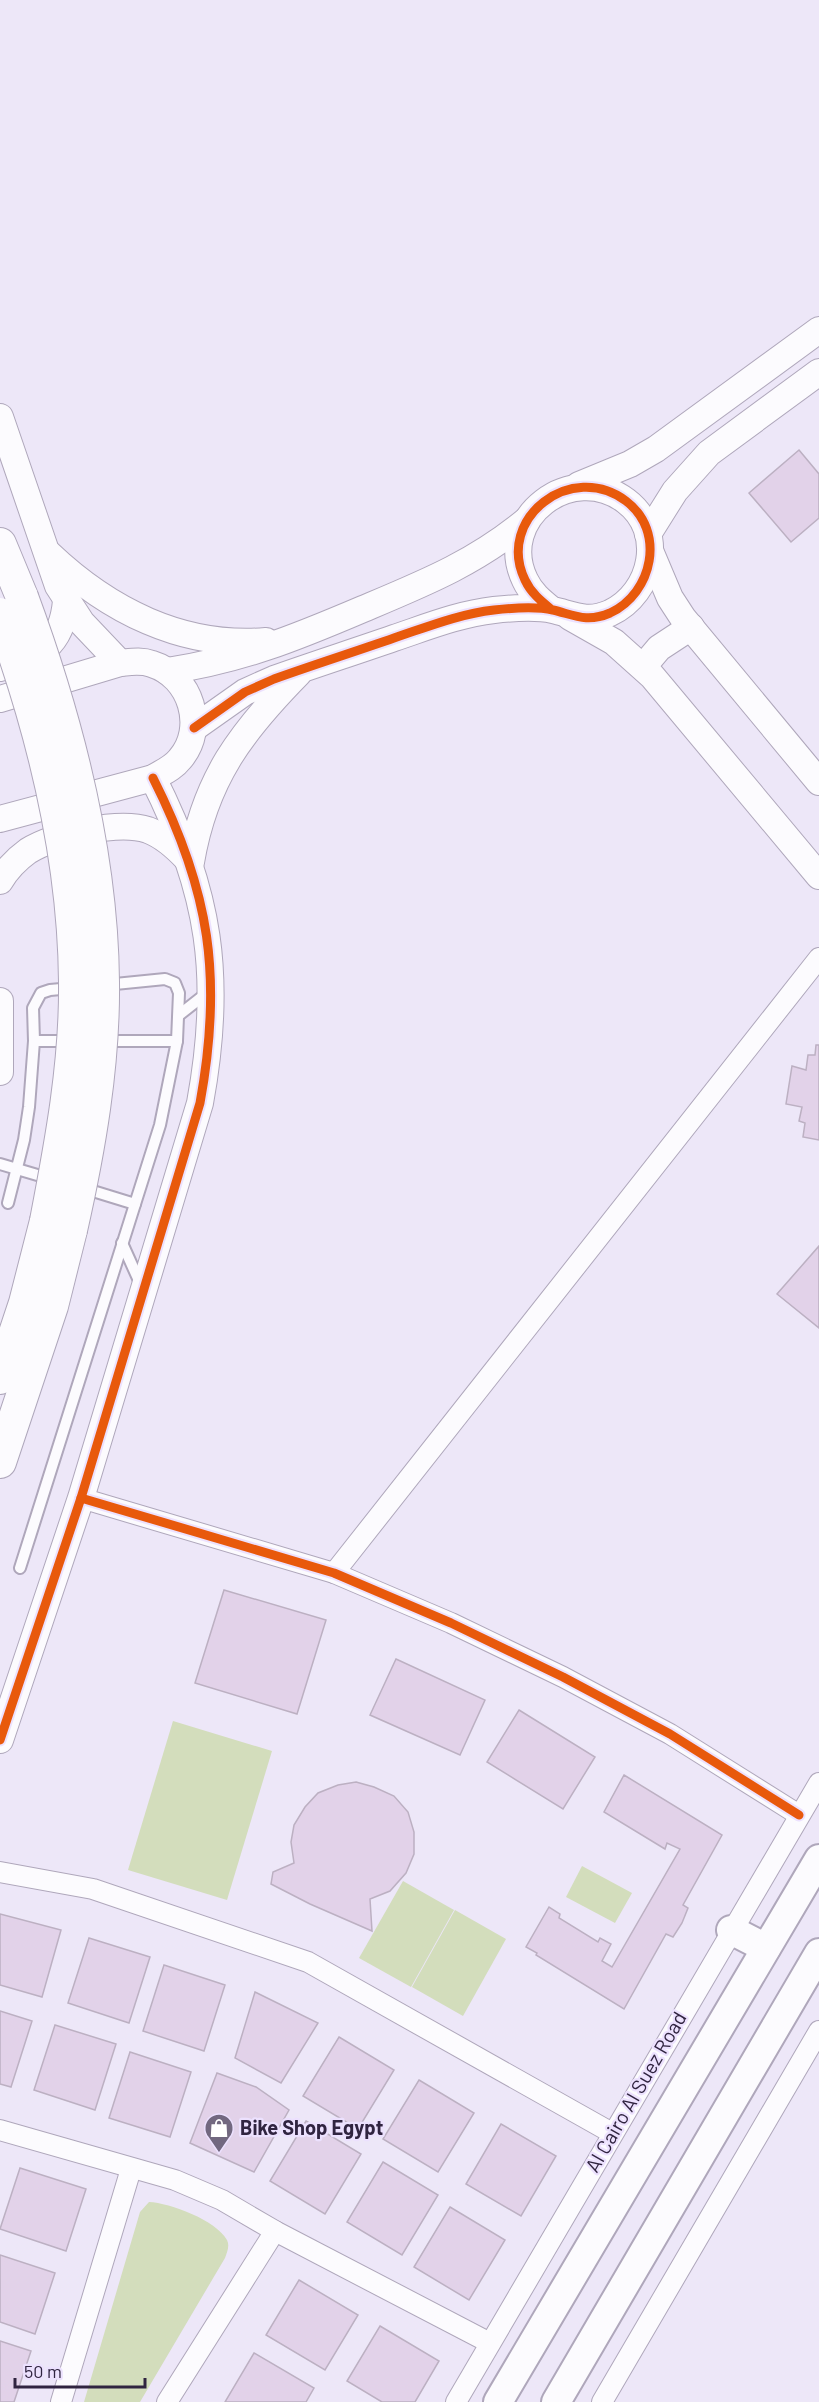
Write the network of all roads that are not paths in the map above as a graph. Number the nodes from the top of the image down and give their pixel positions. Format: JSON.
{"nodes":[{"id":1,"x":819,"y":330,"type":"edge"},
{"id":2,"x":815,"y":381,"type":"edge"},
{"id":3,"x":0,"y":417,"type":"edge"},
{"id":4,"x":656,"y":449,"type":"junction"},
{"id":5,"x":685,"y":478,"type":"junction"},
{"id":6,"x":573,"y":487,"type":"junction"},
{"id":7,"x":527,"y":520,"type":"junction"},
{"id":8,"x":0,"y":544,"type":"edge"},
{"id":9,"x":650,"y":544,"type":"junction"},
{"id":10,"x":45,"y":550,"type":"junction"},
{"id":11,"x":66,"y":601,"type":"junction"},
{"id":12,"x":11,"y":605,"type":"edge"},
{"id":13,"x":561,"y":613,"type":"junction"},
{"id":14,"x":691,"y":627,"type":"junction"},
{"id":15,"x":294,"y":638,"type":"junction"},
{"id":16,"x":120,"y":663,"type":"junction"},
{"id":17,"x":643,"y":667,"type":"junction"},
{"id":18,"x":0,"y":668,"type":"edge"},
{"id":19,"x":303,"y":668,"type":"junction"},
{"id":20,"x":167,"y":671,"type":"junction"},
{"id":21,"x":0,"y":699,"type":"edge"},
{"id":22,"x":194,"y":728,"type":"junction"},
{"id":23,"x":153,"y":778,"type":"junction"},
{"id":24,"x":819,"y":782,"type":"edge"},
{"id":25,"x":0,"y":819,"type":"edge"},
{"id":26,"x":190,"y":862,"type":"junction"},
{"id":27,"x":819,"y":876,"type":"edge"},
{"id":28,"x":0,"y":881,"type":"edge"},
{"id":29,"x":819,"y":958,"type":"edge"},
{"id":30,"x":211,"y":990,"type":"junction"},
{"id":31,"x":0,"y":1001,"type":"edge"},
{"id":32,"x":179,"y":1015,"type":"junction"},
{"id":33,"x":34,"y":1041,"type":"junction"},
{"id":34,"x":81,"y":1041,"type":"dead end"},
{"id":35,"x":93,"y":1041,"type":"dead end"},
{"id":36,"x":177,"y":1041,"type":"junction"},
{"id":37,"x":0,"y":1072,"type":"edge"},
{"id":38,"x":0,"y":1164,"type":"edge"},
{"id":39,"x":17,"y":1168,"type":"junction"},
{"id":40,"x":8,"y":1203,"type":"dead end"},
{"id":41,"x":135,"y":1204,"type":"junction"},
{"id":42,"x":59,"y":1226,"type":"junction"},
{"id":43,"x":122,"y":1244,"type":"junction"},
{"id":44,"x":143,"y":1288,"type":"junction"},
{"id":45,"x":0,"y":1378,"type":"edge"},
{"id":46,"x":0,"y":1462,"type":"edge"},
{"id":47,"x":81,"y":1497,"type":"junction"},
{"id":48,"x":20,"y":1568,"type":"dead end"},
{"id":49,"x":334,"y":1573,"type":"junction"},
{"id":50,"x":0,"y":1740,"type":"edge"},
{"id":51,"x":819,"y":1783,"type":"edge"},
{"id":52,"x":799,"y":1815,"type":"junction"},
{"id":53,"x":819,"y":1858,"type":"edge"},
{"id":54,"x":0,"y":1872,"type":"edge"},
{"id":55,"x":731,"y":1930,"type":"junction"},
{"id":56,"x":766,"y":1948,"type":"junction"},
{"id":57,"x":819,"y":1953,"type":"edge"},
{"id":58,"x":819,"y":2031,"type":"edge"},
{"id":59,"x":0,"y":2130,"type":"edge"},
{"id":60,"x":612,"y":2133,"type":"junction"},
{"id":61,"x":131,"y":2169,"type":"junction"},
{"id":62,"x":275,"y":2231,"type":"junction"},
{"id":63,"x":490,"y":2343,"type":"junction"},
{"id":64,"x":61,"y":2402,"type":"edge"},
{"id":65,"x":167,"y":2402,"type":"edge"},
{"id":66,"x":456,"y":2402,"type":"edge"},
{"id":67,"x":498,"y":2402,"type":"edge"},
{"id":68,"x":556,"y":2402,"type":"edge"},
{"id":69,"x":602,"y":2402,"type":"edge"}],
"edges":[{"from":1,"to":4,"type":"street"},
{"from":2,"to":5,"type":"street"},
{"from":3,"to":10,"type":"street"},
{"from":4,"to":5,"type":"street"},
{"from":4,"to":6,"type":"street"},
{"from":5,"to":9,"type":"street"},
{"from":6,"to":7,"type":"street"},
{"from":6,"to":9,"type":"street"},
{"from":7,"to":13,"type":"street"},
{"from":7,"to":15,"type":"street"},
{"from":8,"to":12,"type":"main road"},
{"from":9,"to":13,"type":"street"},
{"from":9,"to":14,"type":"street"},
{"from":10,"to":11,"type":"street"},
{"from":10,"to":15,"type":"street"},
{"from":11,"to":16,"type":"street"},
{"from":11,"to":18,"type":"street"},
{"from":12,"to":42,"type":"main road","bridge":true},
{"from":13,"to":17,"type":"street"},
{"from":13,"to":19,"type":"street"},
{"from":14,"to":17,"type":"street"},
{"from":14,"to":24,"type":"street"},
{"from":15,"to":20,"type":"street"},
{"from":16,"to":20,"type":"street"},
{"from":16,"to":21,"type":"street"},
{"from":17,"to":27,"type":"street"},
{"from":19,"to":22,"type":"street"},
{"from":19,"to":26,"type":"street"},
{"from":20,"to":22,"type":"street"},
{"from":22,"to":23,"type":"street"},
{"from":23,"to":25,"type":"street"},
{"from":23,"to":26,"type":"street"},
{"from":26,"to":28,"type":"street"},
{"from":26,"to":30,"type":"street"},
{"from":29,"to":49,"type":"street"},
{"from":30,"to":32,"type":"lane"},
{"from":30,"to":44,"type":"street"},
{"from":31,"to":37,"type":"street"},
{"from":32,"to":33,"type":"lane"},
{"from":32,"to":36,"type":"lane"},
{"from":33,"to":34,"type":"lane"},
{"from":33,"to":39,"type":"lane"},
{"from":35,"to":36,"type":"lane"},
{"from":36,"to":41,"type":"lane"},
{"from":38,"to":39,"type":"lane"},
{"from":39,"to":40,"type":"lane"},
{"from":39,"to":41,"type":"lane"},
{"from":41,"to":43,"type":"lane"},
{"from":42,"to":45,"type":"main road"},
{"from":42,"to":46,"type":"main road"},
{"from":43,"to":44,"type":"lane"},
{"from":43,"to":48,"type":"lane"},
{"from":44,"to":47,"type":"street"},
{"from":47,"to":49,"type":"street"},
{"from":47,"to":50,"type":"street"},
{"from":49,"to":52,"type":"street"},
{"from":51,"to":52,"type":"street","name":"Al Cairo Al Suez Road"},
{"from":52,"to":55,"type":"street","name":"Al Cairo Al Suez Road"},
{"from":53,"to":56,"type":"main road","name":"Al Cairo Al Suez Road"},
{"from":54,"to":60,"type":"street"},
{"from":55,"to":56,"type":"main road"},
{"from":55,"to":60,"type":"street","name":"Al Cairo Al Suez Road"},
{"from":56,"to":67,"type":"main road","name":"Al Cairo Al Suez Road"},
{"from":57,"to":68,"type":"main road"},
{"from":58,"to":69,"type":"street"},
{"from":59,"to":61,"type":"street"},
{"from":60,"to":63,"type":"street","name":"Al Cairo Al Suez Road"},
{"from":61,"to":62,"type":"street"},
{"from":61,"to":64,"type":"street"},
{"from":62,"to":63,"type":"street"},
{"from":62,"to":65,"type":"street"},
{"from":63,"to":66,"type":"street","name":"Al Cairo Al Suez Road"}]}
